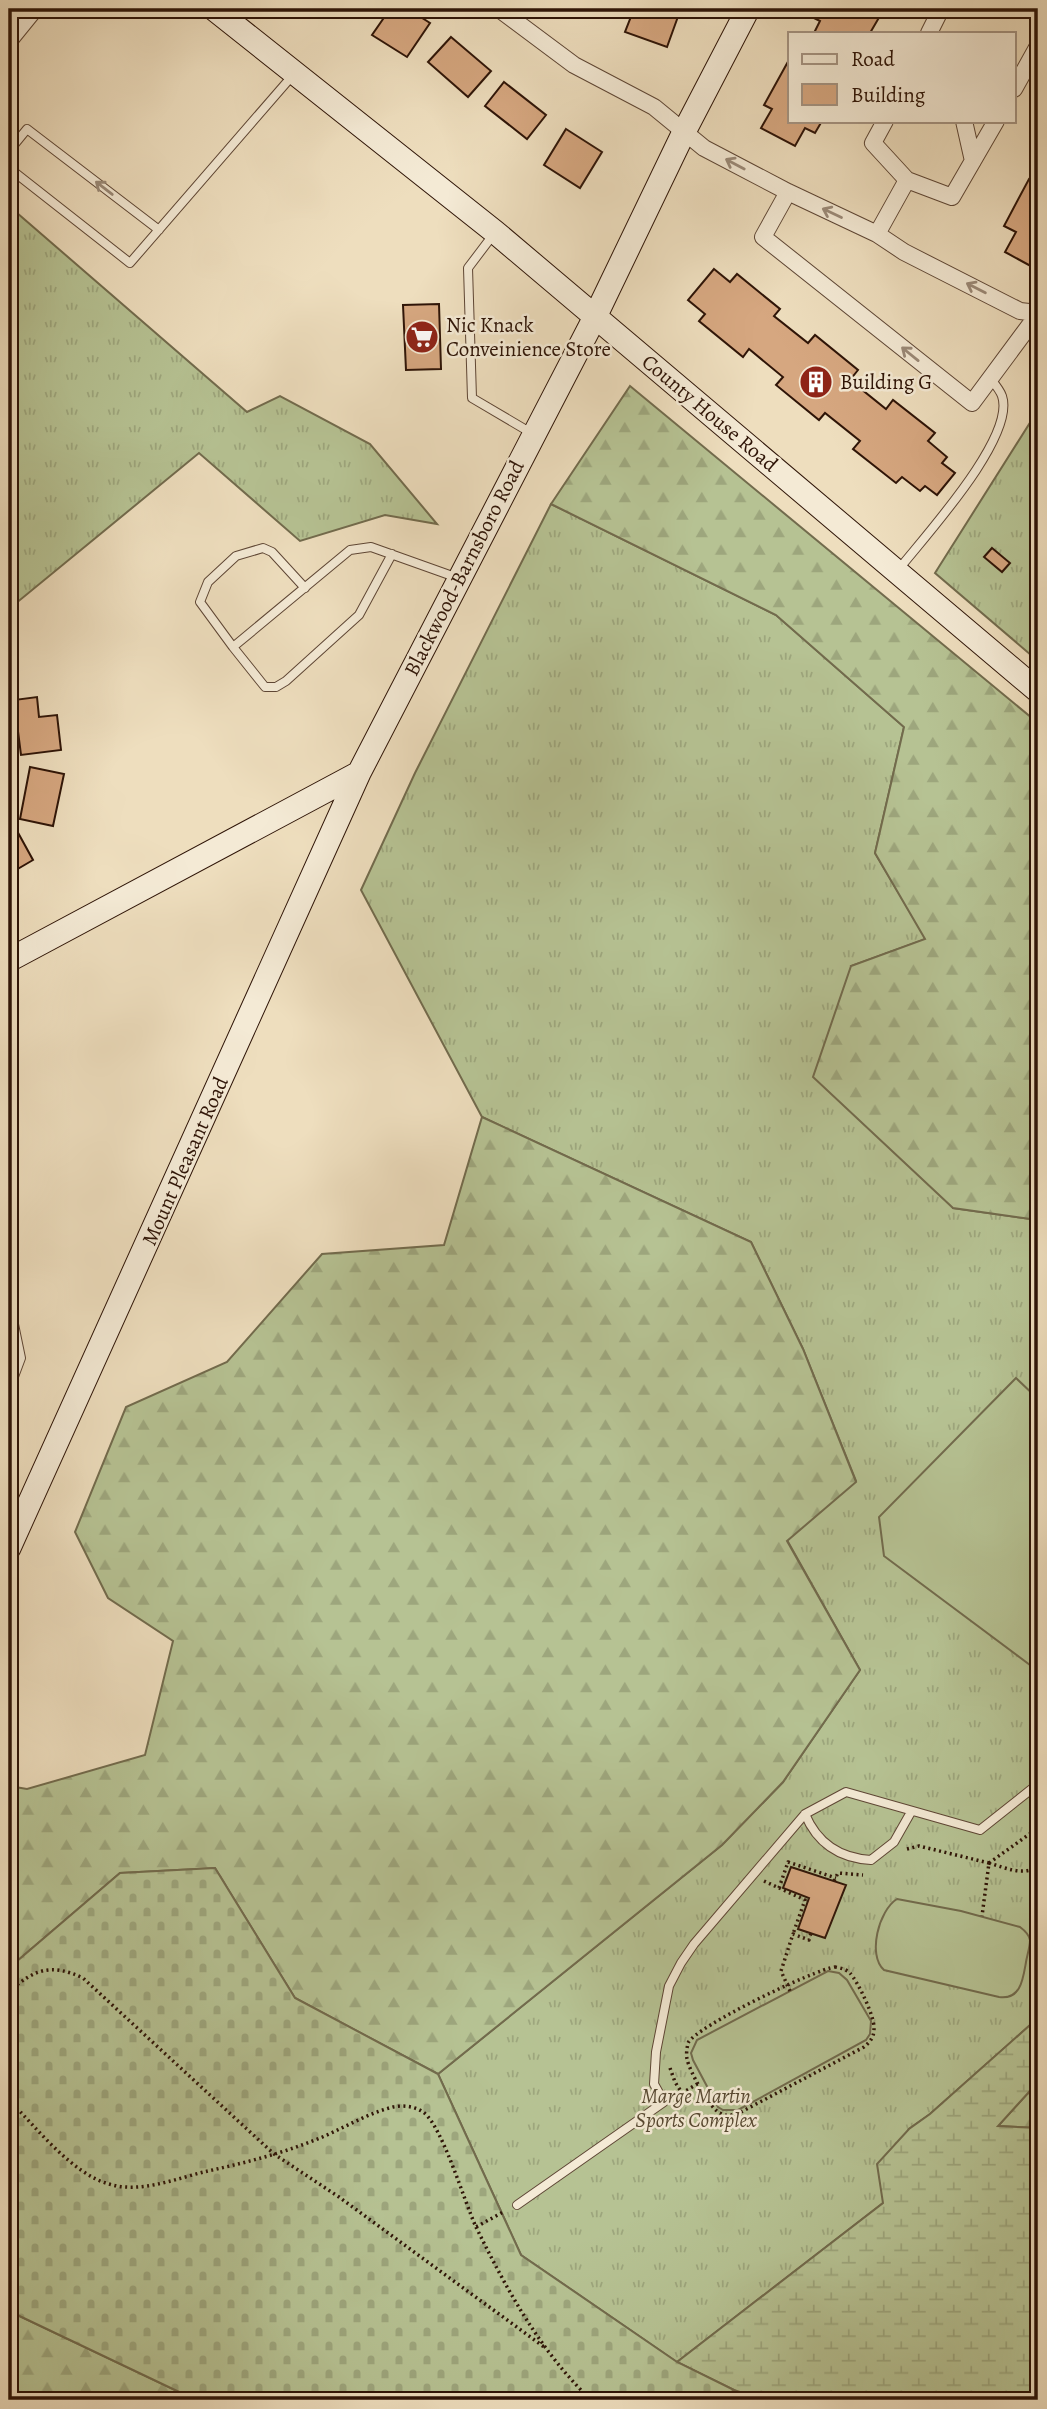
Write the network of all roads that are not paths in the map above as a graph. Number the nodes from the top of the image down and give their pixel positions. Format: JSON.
{"nodes":[{"id":1,"x":35,"y":9,"type":"edge"},
{"id":2,"x":214,"y":9,"type":"edge"},
{"id":3,"x":499,"y":9,"type":"edge"},
{"id":4,"x":748,"y":9,"type":"edge"},
{"id":5,"x":940,"y":11,"type":"edge"},
{"id":6,"x":930,"y":32,"type":"edge"},
{"id":7,"x":943,"y":32,"type":"edge"},
{"id":8,"x":9,"y":41,"type":"edge"},
{"id":9,"x":1038,"y":46,"type":"edge"},
{"id":10,"x":295,"y":73,"type":"junction"},
{"id":11,"x":1016,"y":85,"type":"edge"},
{"id":12,"x":884,"y":122,"type":"edge"},
{"id":13,"x":964,"y":122,"type":"edge"},
{"id":14,"x":995,"y":122,"type":"edge"},
{"id":15,"x":684,"y":132,"type":"junction"},
{"id":16,"x":9,"y":151,"type":"edge"},
{"id":17,"x":973,"y":161,"type":"junction"},
{"id":18,"x":9,"y":167,"type":"edge"},
{"id":19,"x":907,"y":180,"type":"junction"},
{"id":20,"x":788,"y":192,"type":"junction"},
{"id":21,"x":159,"y":230,"type":"junction"},
{"id":22,"x":495,"y":232,"type":"junction"},
{"id":23,"x":877,"y":234,"type":"junction"},
{"id":24,"x":1038,"y":313,"type":"edge"},
{"id":25,"x":595,"y":317,"type":"junction"},
{"id":26,"x":990,"y":378,"type":"junction"},
{"id":27,"x":533,"y":434,"type":"junction"},
{"id":28,"x":392,"y":554,"type":"junction"},
{"id":29,"x":898,"y":570,"type":"junction"},
{"id":30,"x":458,"y":578,"type":"junction"},
{"id":31,"x":305,"y":588,"type":"junction"},
{"id":32,"x":233,"y":647,"type":"junction"},
{"id":33,"x":1038,"y":691,"type":"edge"},
{"id":34,"x":359,"y":773,"type":"junction"},
{"id":35,"x":9,"y":960,"type":"edge"},
{"id":36,"x":9,"y":1300,"type":"edge"},
{"id":37,"x":9,"y":1390,"type":"edge"},
{"id":38,"x":9,"y":1548,"type":"edge"},
{"id":39,"x":1038,"y":1784,"type":"edge"},
{"id":40,"x":911,"y":1812,"type":"junction"},
{"id":41,"x":805,"y":1814,"type":"junction"},
{"id":42,"x":517,"y":2205,"type":"road end"}],
"edges":[{"from":1,"to":8,"type":"street"},
{"from":2,"to":10,"type":"main road","name":"County House Road"},
{"from":3,"to":15,"type":"street"},
{"from":4,"to":15,"type":"main road","name":"Blackwood-Barnsboro Road"},
{"from":5,"to":6,"type":"street"},
{"from":5,"to":7,"type":"street"},
{"from":9,"to":11,"type":"street"},
{"from":10,"to":21,"type":"lane"},
{"from":10,"to":22,"type":"main road","name":"County House Road"},
{"from":12,"to":19,"type":"street"},
{"from":13,"to":17,"type":"street"},
{"from":14,"to":17,"type":"street"},
{"from":20,"to":15,"type":"street","one_way":true},
{"from":15,"to":25,"type":"main road","name":"Blackwood-Barnsboro Road"},
{"from":21,"to":16,"type":"lane","one_way":true},
{"from":17,"to":19,"type":"street"},
{"from":18,"to":21,"type":"lane"},
{"from":19,"to":23,"type":"street"},
{"from":23,"to":20,"type":"street","one_way":true},
{"from":26,"to":20,"type":"street","one_way":true},
{"from":22,"to":25,"type":"main road","name":"County House Road"},
{"from":22,"to":27,"type":"lane"},
{"from":24,"to":23,"type":"street","one_way":true},
{"from":24,"to":26,"type":"street"},
{"from":25,"to":27,"type":"main road","name":"Blackwood-Barnsboro Road"},
{"from":25,"to":29,"type":"main road","name":"County House Road"},
{"from":26,"to":29,"type":"lane"},
{"from":27,"to":30,"type":"main road","name":"Blackwood-Barnsboro Road"},
{"from":28,"to":30,"type":"lane"},
{"from":28,"to":31,"type":"lane"},
{"from":28,"to":32,"type":"lane"},
{"from":29,"to":33,"type":"main road","name":"County House Road"},
{"from":30,"to":34,"type":"main road","name":"Blackwood-Barnsboro Road"},
{"from":31,"to":32,"type":"lane"},
{"from":31,"to":32,"type":"lane"},
{"from":34,"to":35,"type":"main road"},
{"from":34,"to":38,"type":"main road","name":"Mount Pleasant Road"},
{"from":36,"to":37,"type":"lane"},
{"from":39,"to":40,"type":"lane"},
{"from":40,"to":41,"type":"lane"},
{"from":40,"to":41,"type":"lane"},
{"from":41,"to":42,"type":"lane"}]}
